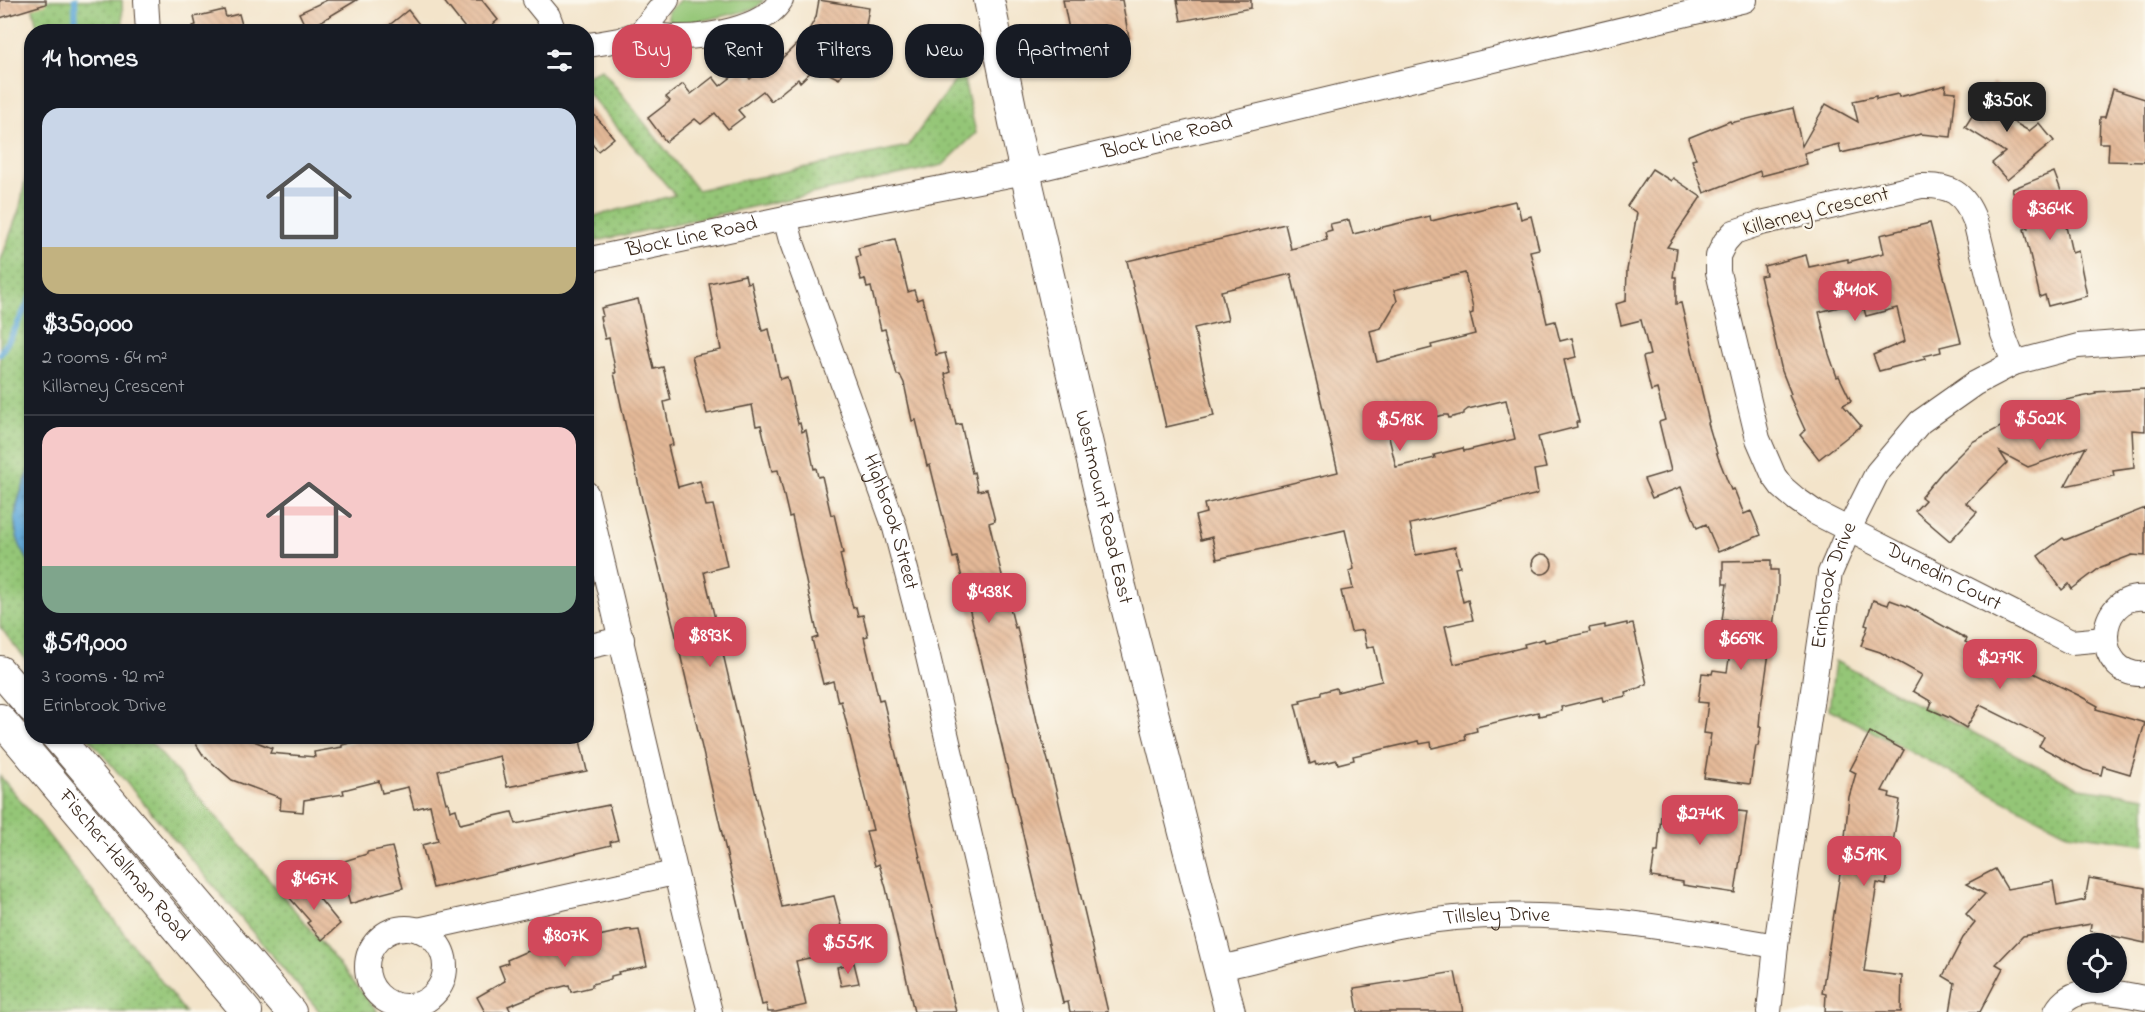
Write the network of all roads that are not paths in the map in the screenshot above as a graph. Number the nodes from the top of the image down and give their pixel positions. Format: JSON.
{"nodes":[{"id":1,"x":146,"y":0,"type":"edge"},
{"id":2,"x":535,"y":0,"type":"edge"},
{"id":3,"x":667,"y":0,"type":"edge"},
{"id":4,"x":781,"y":0,"type":"edge"},
{"id":5,"x":989,"y":0,"type":"edge"},
{"id":6,"x":1745,"y":0,"type":"edge"},
{"id":7,"x":148,"y":24,"type":"edge"},
{"id":8,"x":551,"y":24,"type":"edge"},
{"id":9,"x":648,"y":24,"type":"edge"},
{"id":10,"x":692,"y":37,"type":"edge"},
{"id":11,"x":612,"y":41,"type":"edge"},
{"id":12,"x":594,"y":44,"type":"edge"},
{"id":13,"x":1025,"y":172,"type":"junction"},
{"id":14,"x":785,"y":218,"type":"junction"},
{"id":15,"x":594,"y":258,"type":"edge"},
{"id":16,"x":2145,"y":340,"type":"edge"},
{"id":17,"x":2014,"y":363,"type":"junction"},
{"id":18,"x":594,"y":525,"type":"edge"},
{"id":19,"x":1849,"y":529,"type":"junction"},
{"id":20,"x":2145,"y":598,"type":"edge"},
{"id":21,"x":622,"y":639,"type":"junction"},
{"id":22,"x":2105,"y":639,"type":"junction"},
{"id":23,"x":594,"y":645,"type":"edge"},
{"id":24,"x":0,"y":671,"type":"edge"},
{"id":25,"x":2145,"y":674,"type":"edge"},
{"id":26,"x":24,"y":699,"type":"edge"},
{"id":27,"x":0,"y":719,"type":"edge"},
{"id":28,"x":63,"y":744,"type":"edge"},
{"id":29,"x":674,"y":873,"type":"junction"},
{"id":30,"x":418,"y":930,"type":"dead end"},
{"id":31,"x":1776,"y":946,"type":"junction"},
{"id":32,"x":1220,"y":968,"type":"junction"},
{"id":33,"x":2145,"y":998,"type":"edge"},
{"id":34,"x":247,"y":1012,"type":"edge"},
{"id":35,"x":291,"y":1012,"type":"edge"},
{"id":36,"x":710,"y":1012,"type":"edge"},
{"id":37,"x":1011,"y":1012,"type":"edge"},
{"id":38,"x":1230,"y":1012,"type":"edge"},
{"id":39,"x":1769,"y":1012,"type":"edge"},
{"id":40,"x":2056,"y":1012,"type":"edge"}],
"edges":[{"from":1,"to":7,"type":"street"},
{"from":2,"to":8,"type":"street"},
{"from":3,"to":9,"type":"street"},
{"from":4,"to":10,"type":"street"},
{"from":5,"to":13,"type":"main road","name":"Westmount Road East"},
{"from":6,"to":13,"type":"street","name":"Block Line Road"},
{"from":11,"to":12,"type":"street"},
{"from":13,"to":14,"type":"street","name":"Block Line Road"},
{"from":13,"to":32,"type":"main road","name":"Westmount Road East"},
{"from":14,"to":15,"type":"street","name":"Block Line Road"},
{"from":14,"to":37,"type":"street","name":"Highbrook Street"},
{"from":16,"to":17,"type":"street","name":"Erinbrook Drive"},
{"from":17,"to":19,"type":"street","name":"Erinbrook Drive"},
{"from":17,"to":19,"type":"street","name":"Killarney Crescent"},
{"from":18,"to":21,"type":"street"},
{"from":19,"to":22,"type":"street","name":"Dunedin Court"},
{"from":19,"to":31,"type":"street","name":"Erinbrook Drive"},
{"from":20,"to":22,"type":"street"},
{"from":21,"to":23,"type":"street"},
{"from":21,"to":29,"type":"street"},
{"from":22,"to":25,"type":"street"},
{"from":24,"to":26,"type":"main road"},
{"from":27,"to":34,"type":"main road","name":"Fischer-Hallman Road"},
{"from":28,"to":35,"type":"main road","name":"Fischer-Hallman Road"},
{"from":29,"to":30,"type":"street"},
{"from":29,"to":36,"type":"street"},
{"from":31,"to":32,"type":"street","name":"Tillsley Drive"},
{"from":31,"to":39,"type":"street","name":"Erinbrook Drive"},
{"from":32,"to":38,"type":"main road","name":"Westmount Road East"},
{"from":33,"to":40,"type":"street"}]}
